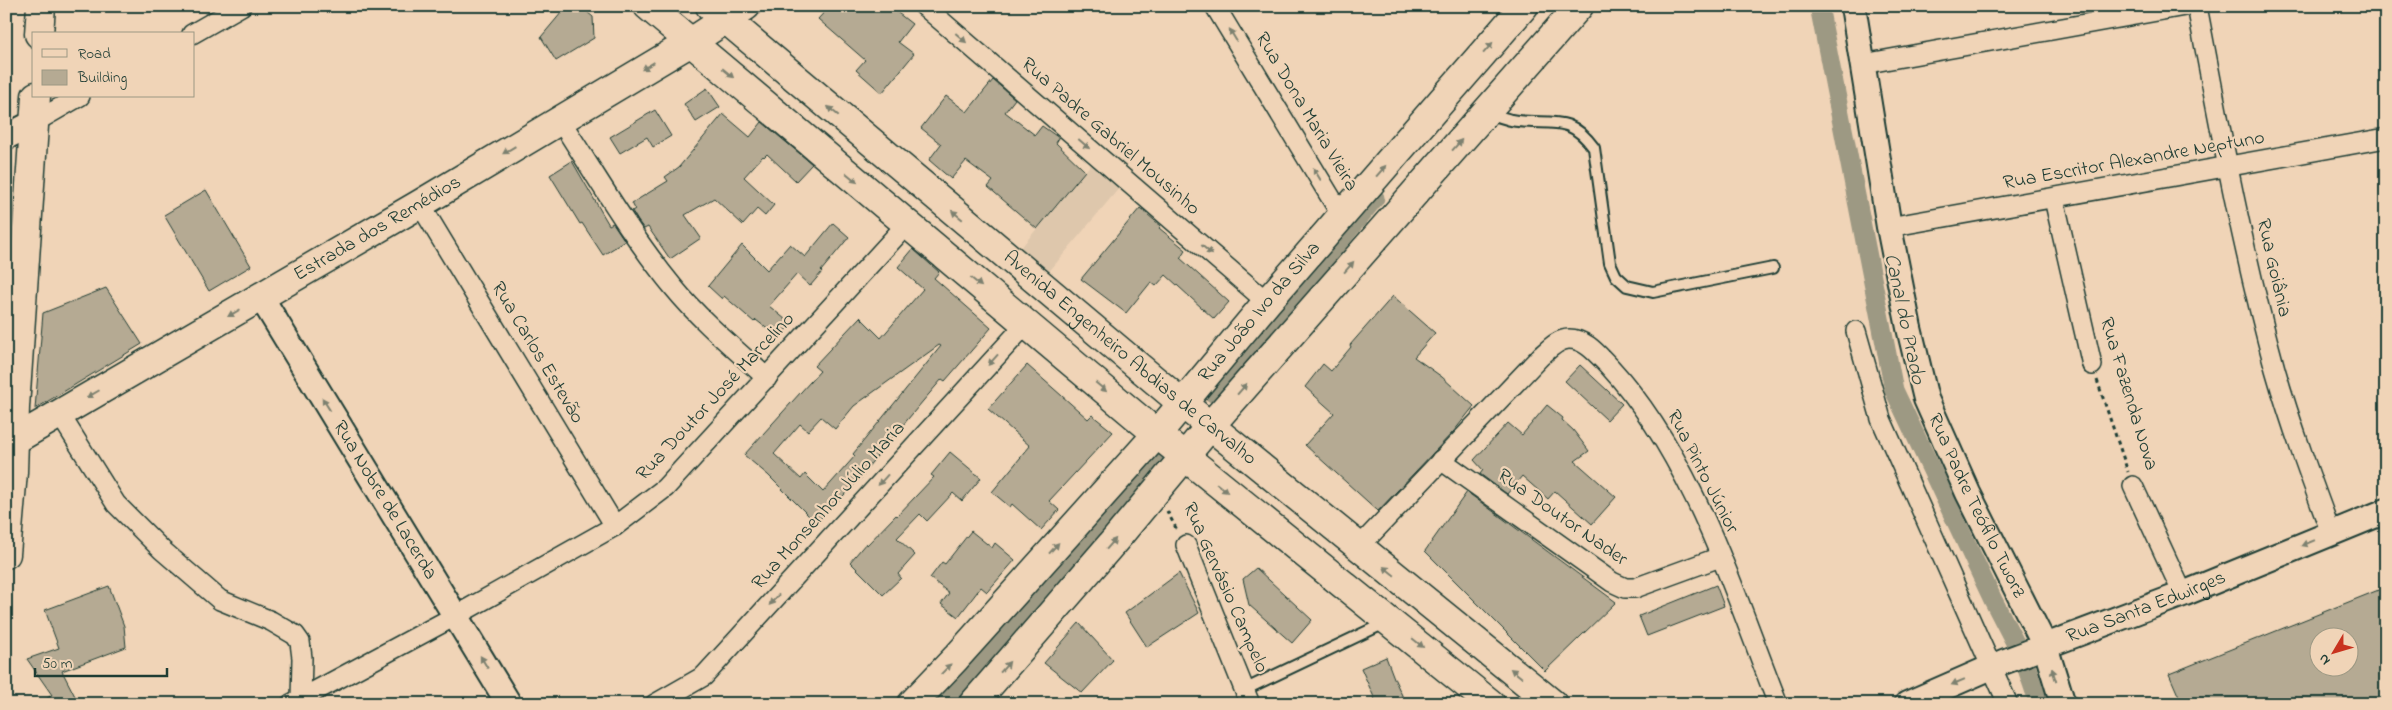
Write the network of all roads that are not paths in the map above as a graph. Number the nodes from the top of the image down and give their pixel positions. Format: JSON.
{"nodes":[{"id":1,"x":41,"y":6,"type":"edge"},
{"id":2,"x":240,"y":6,"type":"edge"},
{"id":3,"x":648,"y":6,"type":"edge"},
{"id":4,"x":924,"y":6,"type":"edge"},
{"id":5,"x":1216,"y":6,"type":"edge"},
{"id":6,"x":1524,"y":6,"type":"edge"},
{"id":7,"x":1579,"y":6,"type":"edge"},
{"id":8,"x":1853,"y":6,"type":"edge"},
{"id":9,"x":2185,"y":6,"type":"edge"},
{"id":10,"x":2198,"y":6,"type":"edge"},
{"id":11,"x":727,"y":10,"type":"edge"},
{"id":12,"x":40,"y":32,"type":"edge"},
{"id":13,"x":195,"y":32,"type":"edge"},
{"id":14,"x":690,"y":42,"type":"junction"},
{"id":15,"x":1864,"y":64,"type":"junction"},
{"id":16,"x":73,"y":98,"type":"edge"},
{"id":17,"x":35,"y":109,"type":"edge"},
{"id":18,"x":1485,"y":112,"type":"junction"},
{"id":19,"x":560,"y":120,"type":"junction"},
{"id":20,"x":6,"y":137,"type":"edge"},
{"id":21,"x":2386,"y":138,"type":"edge"},
{"id":22,"x":2227,"y":166,"type":"junction"},
{"id":23,"x":2054,"y":198,"type":"junction"},
{"id":24,"x":420,"y":204,"type":"junction"},
{"id":25,"x":1342,"y":216,"type":"junction"},
{"id":26,"x":906,"y":224,"type":"junction"},
{"id":27,"x":1890,"y":227,"type":"junction"},
{"id":28,"x":1773,"y":268,"type":"dead end"},
{"id":29,"x":261,"y":297,"type":"junction"},
{"id":30,"x":1267,"y":302,"type":"junction"},
{"id":31,"x":1026,"y":324,"type":"junction"},
{"id":32,"x":1856,"y":331,"type":"dead end"},
{"id":33,"x":2092,"y":365,"type":"road end"},
{"id":34,"x":767,"y":378,"type":"junction"},
{"id":35,"x":1183,"y":404,"type":"junction"},
{"id":36,"x":59,"y":413,"type":"junction"},
{"id":37,"x":1210,"y":426,"type":"junction"},
{"id":38,"x":1157,"y":434,"type":"junction"},
{"id":39,"x":10,"y":443,"type":"edge"},
{"id":40,"x":1184,"y":457,"type":"junction"},
{"id":41,"x":1440,"y":460,"type":"junction"},
{"id":42,"x":2133,"y":486,"type":"road end"},
{"id":43,"x":2386,"y":511,"type":"edge"},
{"id":44,"x":615,"y":526,"type":"junction"},
{"id":45,"x":2331,"y":533,"type":"junction"},
{"id":46,"x":1186,"y":545,"type":"road end"},
{"id":47,"x":1360,"y":547,"type":"junction"},
{"id":48,"x":6,"y":554,"type":"edge"},
{"id":49,"x":1720,"y":557,"type":"junction"},
{"id":50,"x":2183,"y":594,"type":"junction"},
{"id":51,"x":456,"y":615,"type":"junction"},
{"id":52,"x":1390,"y":621,"type":"junction"},
{"id":53,"x":2042,"y":647,"type":"junction"},
{"id":54,"x":1997,"y":665,"type":"junction"},
{"id":55,"x":1247,"y":697,"type":"edge"},
{"id":56,"x":2055,"y":699,"type":"edge"},
{"id":57,"x":296,"y":701,"type":"edge"},
{"id":58,"x":979,"y":701,"type":"edge"},
{"id":59,"x":509,"y":704,"type":"edge"},
{"id":60,"x":655,"y":704,"type":"edge"},
{"id":61,"x":912,"y":704,"type":"edge"},
{"id":62,"x":1491,"y":704,"type":"edge"},
{"id":63,"x":1553,"y":704,"type":"edge"},
{"id":64,"x":1778,"y":704,"type":"edge"},
{"id":65,"x":1907,"y":704,"type":"edge"},
{"id":66,"x":2008,"y":704,"type":"edge"}],
"edges":[{"from":1,"to":12,"type":"main road"},
{"from":2,"to":13,"type":"street"},
{"from":3,"to":14,"type":"main road","name":"Avenida Engenheiro Abdias de Carvalho"},
{"from":4,"to":30,"type":"street","name":"Rua Padre Gabriel Mousinho","one_way":true},
{"from":25,"to":5,"type":"street","name":"Rua Dona Maria Vieira","one_way":true},
{"from":25,"to":6,"type":"main road","name":"Rua João Ivo da Silva","one_way":true},
{"from":7,"to":18,"type":"main road","name":"Rua João Ivo da Silva"},
{"from":8,"to":15,"type":"street","name":"Rua Padre Teófilo Tworz"},
{"from":9,"to":15,"type":"street"},
{"from":10,"to":22,"type":"street","name":"Rua Goiânia"},
{"from":11,"to":14,"type":"main road","name":"Estrada dos Remédios"},
{"from":35,"to":11,"type":"main road","name":"Avenida Engenheiro Abdias de Carvalho","one_way":true},
{"from":14,"to":19,"type":"main road","name":"Estrada dos Remédios","one_way":true},
{"from":14,"to":26,"type":"main road","name":"Avenida Engenheiro Abdias de Carvalho","one_way":true},
{"from":15,"to":27,"type":"street","name":"Rua Padre Teófilo Tworz"},
{"from":16,"to":17,"type":"street"},
{"from":17,"to":20,"type":"street"},
{"from":17,"to":39,"type":"main road"},
{"from":18,"to":28,"type":"lane"},
{"from":37,"to":18,"type":"main road","name":"Rua João Ivo da Silva","one_way":true},
{"from":19,"to":24,"type":"main road","name":"Estrada dos Remédios","one_way":true},
{"from":19,"to":34,"type":"street"},
{"from":21,"to":22,"type":"street","name":"Rua Escritor Alexandre Neptuno"},
{"from":22,"to":23,"type":"street","name":"Rua Escritor Alexandre Neptuno"},
{"from":22,"to":45,"type":"street","name":"Rua Goiânia"},
{"from":23,"to":27,"type":"street","name":"Rua Escritor Alexandre Neptuno"},
{"from":23,"to":33,"type":"street","name":"Rua Fazenda Nova"},
{"from":24,"to":29,"type":"main road","name":"Estrada dos Remédios"},
{"from":24,"to":44,"type":"street","name":"Rua Carlos Estevão"},
{"from":25,"to":30,"type":"main road","name":"Rua João Ivo da Silva"},
{"from":26,"to":31,"type":"main road","name":"Avenida Engenheiro Abdias de Carvalho","one_way":true},
{"from":26,"to":34,"type":"street","name":"Rua Doutor José Marcelino"},
{"from":27,"to":53,"type":"street","name":"Rua Padre Teófilo Tworz"},
{"from":29,"to":36,"type":"main road","name":"Estrada dos Remédios","one_way":true},
{"from":51,"to":29,"type":"street","name":"Rua Nobre de Lacerda","one_way":true},
{"from":30,"to":35,"type":"main road","name":"Rua João Ivo da Silva"},
{"from":31,"to":38,"type":"main road","name":"Avenida Engenheiro Abdias de Carvalho","one_way":true},
{"from":31,"to":60,"type":"street","name":"Rua Monsenhor Júlio Maria","one_way":true},
{"from":32,"to":54,"type":"street"},
{"from":34,"to":44,"type":"street","name":"Rua Doutor José Marcelino"},
{"from":35,"to":37,"type":"main road","name":"Avenida Engenheiro Abdias de Carvalho"},
{"from":35,"to":38,"type":"main road","name":"Rua João Ivo da Silva"},
{"from":36,"to":39,"type":"main road","name":"Estrada dos Remédios"},
{"from":36,"to":57,"type":"street"},
{"from":37,"to":40,"type":"main road","name":"Rua João Ivo da Silva"},
{"from":37,"to":47,"type":"main road","name":"Avenida Engenheiro Abdias de Carvalho"},
{"from":38,"to":40,"type":"main road","name":"Avenida Engenheiro Abdias de Carvalho"},
{"from":61,"to":38,"type":"main road","name":"Rua João Ivo da Silva","one_way":true},
{"from":39,"to":48,"type":"main road"},
{"from":40,"to":52,"type":"main road","name":"Avenida Engenheiro Abdias de Carvalho","one_way":true},
{"from":58,"to":40,"type":"main road","name":"Rua João Ivo da Silva","one_way":true},
{"from":41,"to":47,"type":"street"},
{"from":41,"to":49,"type":"street","name":"Rua Doutor Nader"},
{"from":41,"to":49,"type":"street","name":"Rua Pinto Júnior"},
{"from":42,"to":50,"type":"street","name":"Rua Fazenda Nova"},
{"from":43,"to":45,"type":"street","name":"Rua Santa Edwirges"},
{"from":44,"to":51,"type":"street","name":"Rua Doutor José Marcelino"},
{"from":45,"to":50,"type":"street","name":"Rua Santa Edwirges","one_way":true},
{"from":46,"to":55,"type":"street","name":"Rua Gervásio Campelo"},
{"from":63,"to":47,"type":"main road","name":"Avenida Engenheiro Abdias de Carvalho","one_way":true},
{"from":49,"to":64,"type":"street","name":"Rua Pinto Júnior"},
{"from":50,"to":53,"type":"street","name":"Rua Santa Edwirges"},
{"from":51,"to":57,"type":"street","name":"Rua Doutor José Marcelino"},
{"from":59,"to":51,"type":"street","name":"Rua Nobre de Lacerda","one_way":true},
{"from":52,"to":55,"type":"lane"},
{"from":52,"to":62,"type":"main road","name":"Avenida Engenheiro Abdias de Carvalho","one_way":true},
{"from":53,"to":54,"type":"street","name":"Rua Santa Edwirges"},
{"from":56,"to":53,"type":"street","name":"Rua Padre Teófilo Tworz","one_way":true},
{"from":54,"to":65,"type":"street","name":"Rua Santa Edwirges","one_way":true},
{"from":54,"to":66,"type":"street"}]}
